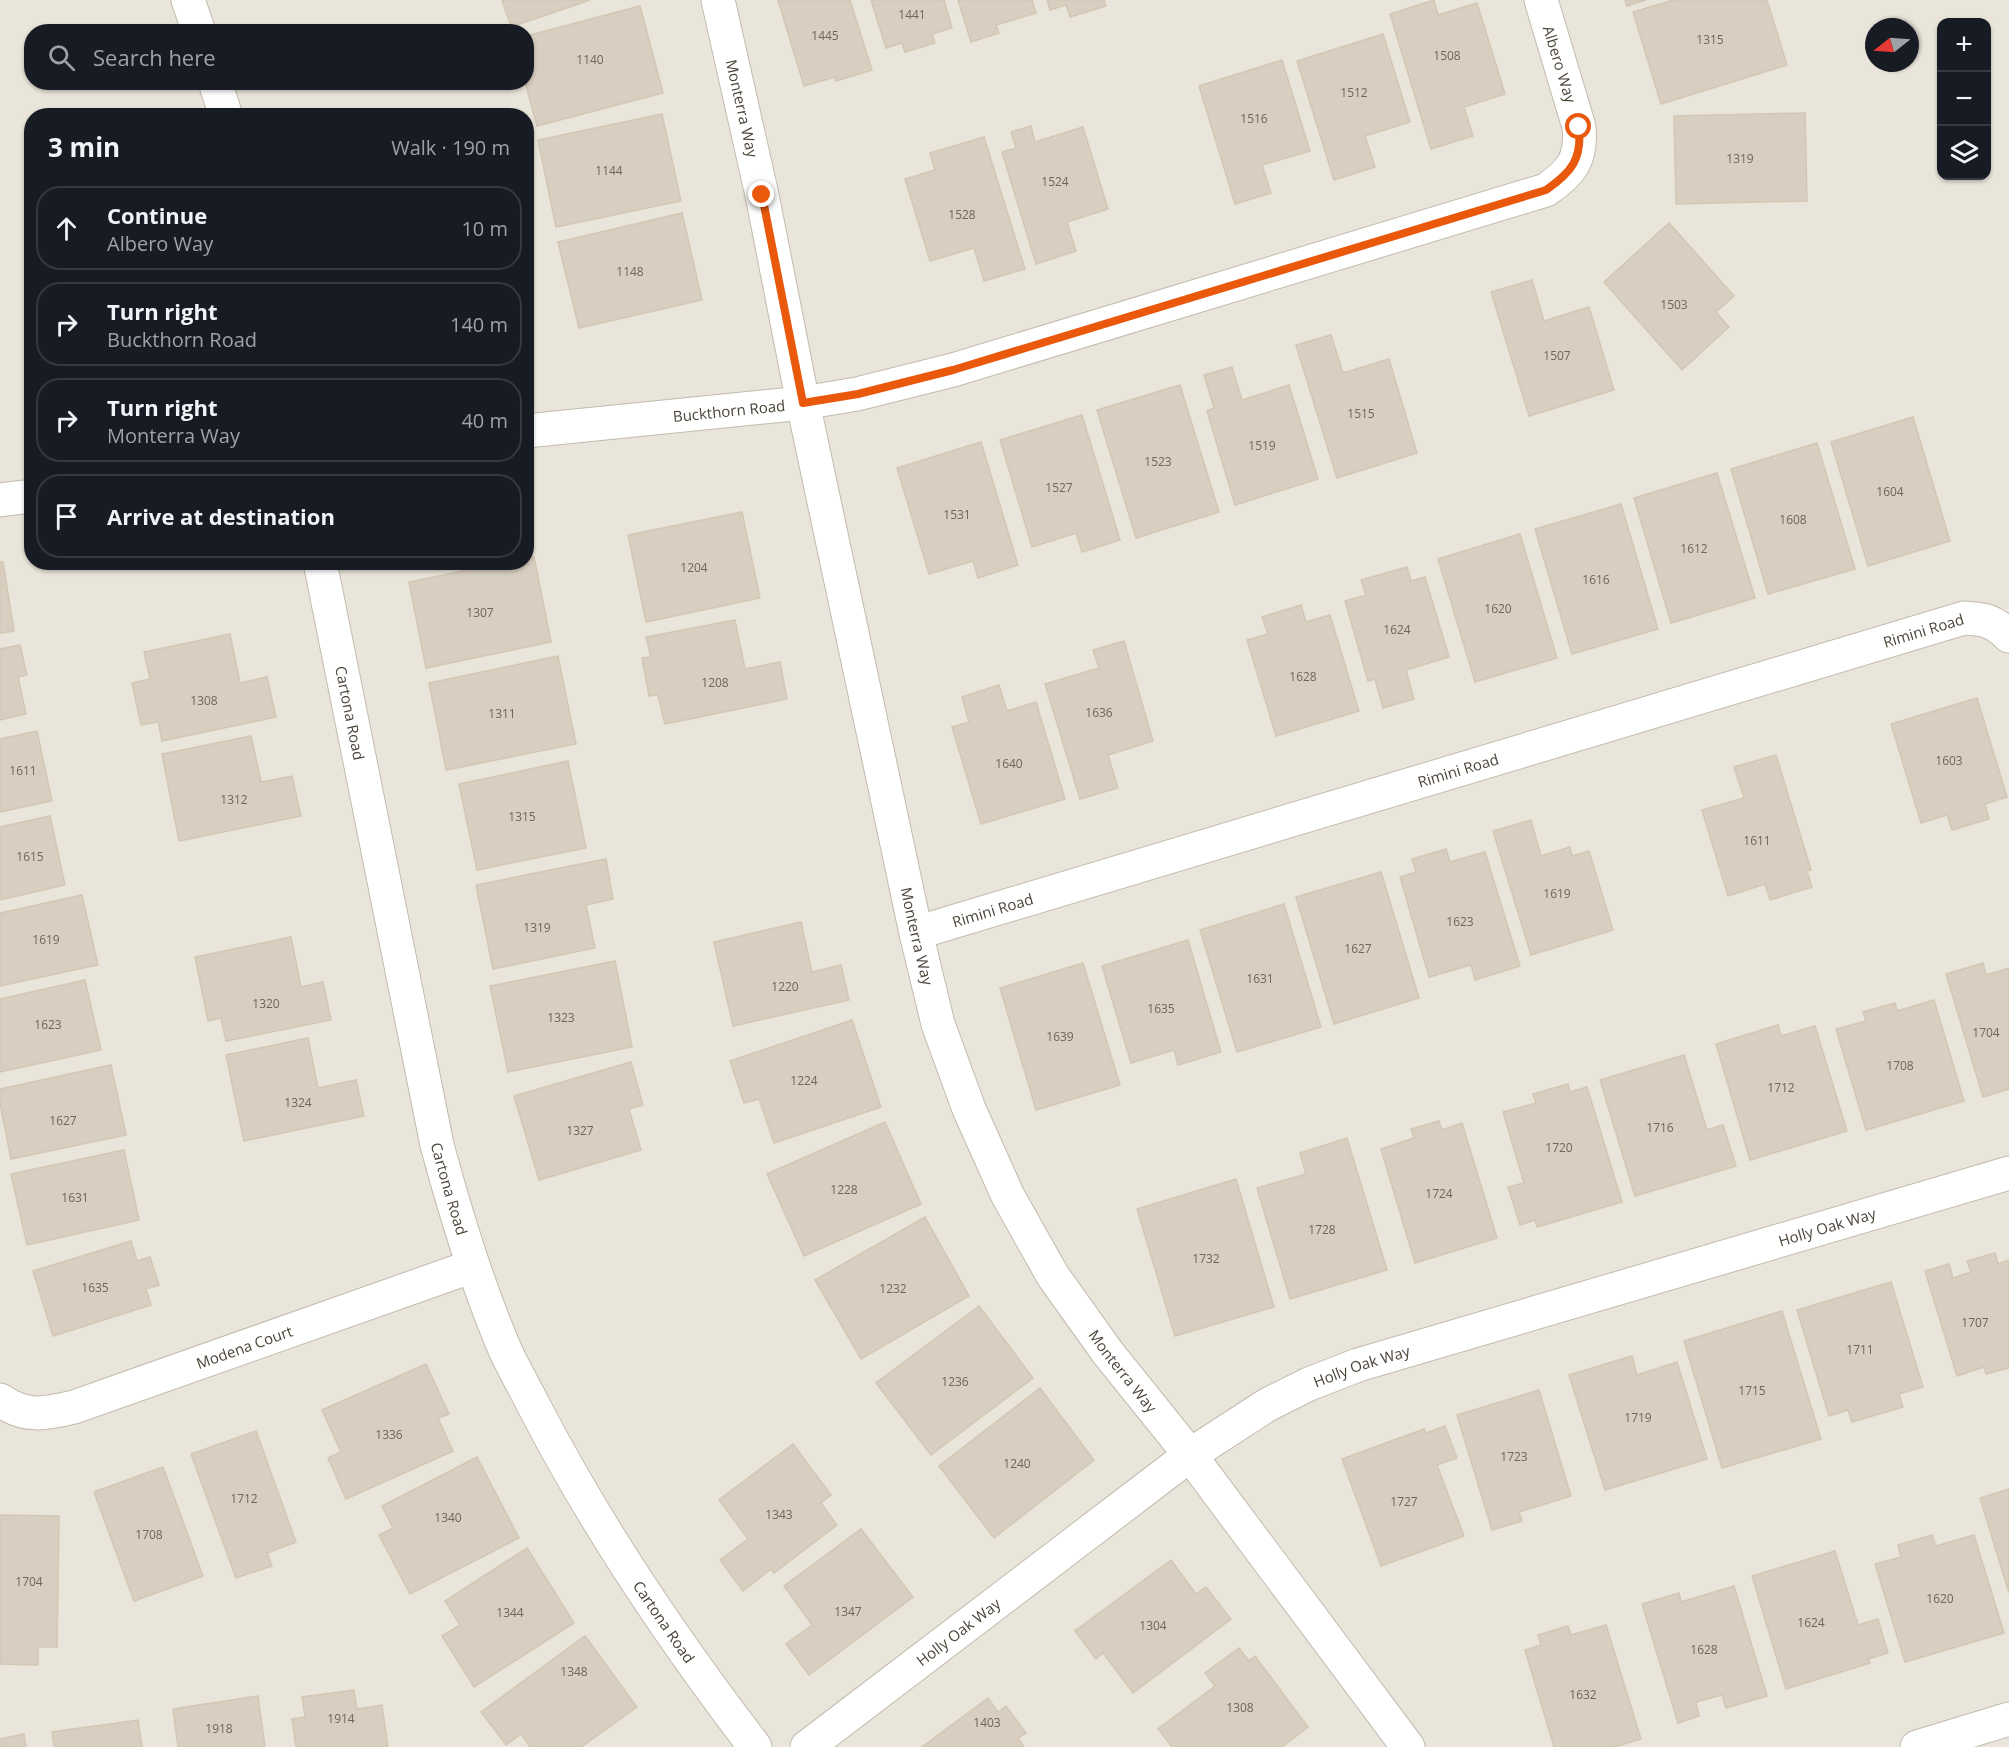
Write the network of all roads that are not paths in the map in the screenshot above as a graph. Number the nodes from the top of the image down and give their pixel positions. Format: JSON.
{"nodes":[{"id":1,"x":188,"y":0,"type":"edge"},
{"id":2,"x":718,"y":0,"type":"edge"},
{"id":3,"x":1541,"y":0,"type":"edge"},
{"id":4,"x":196,"y":24,"type":"edge"},
{"id":5,"x":218,"y":90,"type":"edge"},
{"id":6,"x":223,"y":108,"type":"edge"},
{"id":7,"x":1575,"y":163,"type":"joint"},
{"id":8,"x":803,"y":403,"type":"junction"},
{"id":9,"x":534,"y":430,"type":"edge"},
{"id":10,"x":24,"y":497,"type":"edge"},
{"id":11,"x":0,"y":501,"type":"edge"},
{"id":12,"x":322,"y":570,"type":"edge"},
{"id":13,"x":2004,"y":630,"type":"edge"},
{"id":14,"x":916,"y":933,"type":"junction"},
{"id":15,"x":2009,"y":1173,"type":"edge"},
{"id":16,"x":473,"y":1266,"type":"junction"},
{"id":17,"x":6,"y":1405,"type":"edge"},
{"id":18,"x":1190,"y":1455,"type":"junction"},
{"id":19,"x":2009,"y":1719,"type":"edge"},
{"id":20,"x":755,"y":1747,"type":"edge"},
{"id":21,"x":807,"y":1747,"type":"edge"},
{"id":22,"x":1408,"y":1747,"type":"edge"},
{"id":23,"x":1917,"y":1747,"type":"edge"}],
"edges":[{"from":1,"to":4,"type":"street"},
{"from":2,"to":8,"type":"street","name":"Monterra Way"},
{"from":3,"to":7,"type":"street","name":"Albero Way"},
{"from":5,"to":6,"type":"street"},
{"from":7,"to":8,"type":"street","name":"Buckthorn Road"},
{"from":8,"to":9,"type":"street","name":"Buckthorn Road"},
{"from":8,"to":14,"type":"street","name":"Monterra Way"},
{"from":10,"to":11,"type":"street"},
{"from":12,"to":16,"type":"street","name":"Cartona Road"},
{"from":13,"to":14,"type":"street","name":"Rimini Road"},
{"from":14,"to":18,"type":"street","name":"Monterra Way"},
{"from":15,"to":18,"type":"street","name":"Holly Oak Way"},
{"from":16,"to":17,"type":"street","name":"Modena Court"},
{"from":16,"to":20,"type":"street","name":"Cartona Road"},
{"from":18,"to":21,"type":"street","name":"Holly Oak Way"},
{"from":18,"to":22,"type":"street","name":"Monterra Way"},
{"from":19,"to":23,"type":"street"}]}
